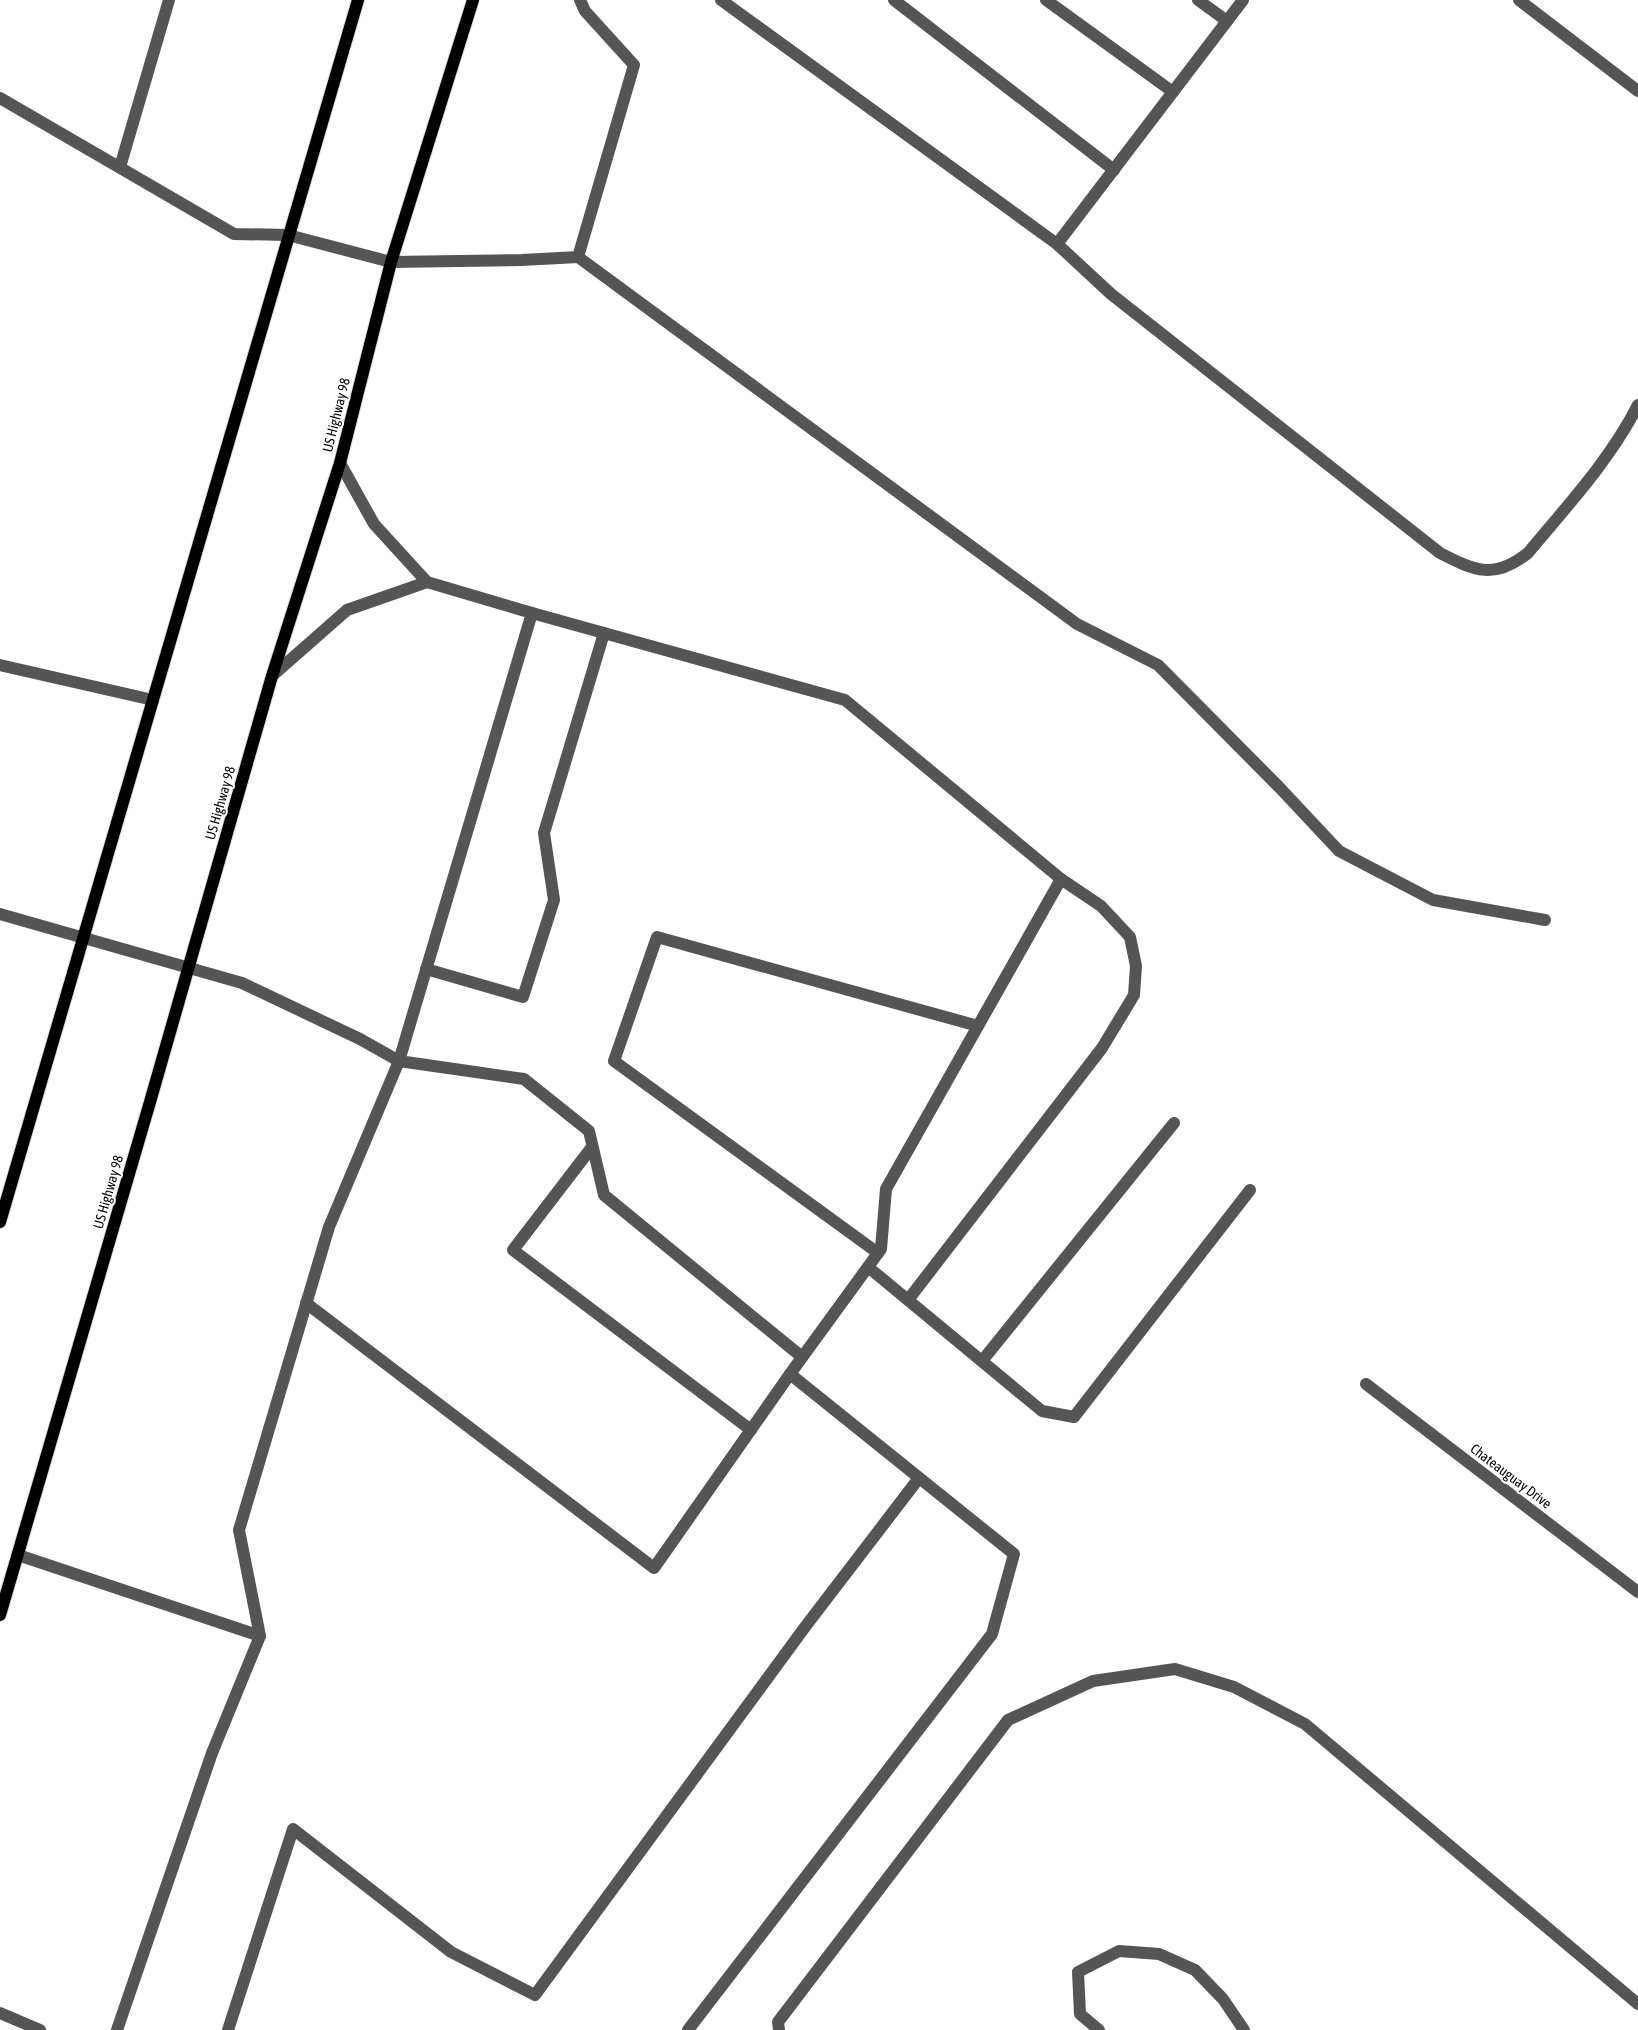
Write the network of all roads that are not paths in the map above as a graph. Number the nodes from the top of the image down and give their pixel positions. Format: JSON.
{"nodes":[{"id":1,"x":169,"y":0,"type":"edge"},
{"id":2,"x":358,"y":0,"type":"edge"},
{"id":3,"x":473,"y":0,"type":"edge"},
{"id":4,"x":580,"y":0,"type":"edge"},
{"id":5,"x":721,"y":0,"type":"edge"},
{"id":6,"x":894,"y":0,"type":"edge"},
{"id":7,"x":1046,"y":0,"type":"edge"},
{"id":8,"x":1198,"y":0,"type":"edge"},
{"id":9,"x":1243,"y":0,"type":"edge"},
{"id":10,"x":1519,"y":0,"type":"edge"},
{"id":11,"x":1227,"y":21,"type":"junction"},
{"id":12,"x":1638,"y":91,"type":"edge"},
{"id":13,"x":1173,"y":92,"type":"junction"},
{"id":14,"x":0,"y":98,"type":"edge"},
{"id":15,"x":120,"y":167,"type":"junction"},
{"id":16,"x":1114,"y":170,"type":"junction"},
{"id":17,"x":288,"y":235,"type":"junction"},
{"id":18,"x":1057,"y":244,"type":"junction"},
{"id":19,"x":578,"y":257,"type":"junction"},
{"id":20,"x":392,"y":262,"type":"junction"},
{"id":21,"x":1638,"y":405,"type":"edge"},
{"id":22,"x":340,"y":463,"type":"junction"},
{"id":23,"x":427,"y":582,"type":"junction"},
{"id":24,"x":532,"y":613,"type":"junction"},
{"id":25,"x":604,"y":633,"type":"junction"},
{"id":26,"x":0,"y":665,"type":"edge"},
{"id":27,"x":272,"y":676,"type":"junction"},
{"id":28,"x":153,"y":700,"type":"junction"},
{"id":29,"x":1062,"y":879,"type":"junction"},
{"id":30,"x":0,"y":914,"type":"edge"},
{"id":31,"x":1544,"y":920,"type":"dead end"},
{"id":32,"x":84,"y":937,"type":"junction"},
{"id":33,"x":189,"y":967,"type":"junction"},
{"id":34,"x":426,"y":969,"type":"junction"},
{"id":35,"x":978,"y":1026,"type":"junction"},
{"id":36,"x":400,"y":1061,"type":"junction"},
{"id":37,"x":1174,"y":1123,"type":"dead end"},
{"id":38,"x":592,"y":1147,"type":"junction"},
{"id":39,"x":1250,"y":1190,"type":"dead end"},
{"id":40,"x":0,"y":1222,"type":"edge"},
{"id":41,"x":878,"y":1253,"type":"junction"},
{"id":42,"x":868,"y":1267,"type":"junction"},
{"id":43,"x":908,"y":1300,"type":"junction"},
{"id":44,"x":306,"y":1303,"type":"junction"},
{"id":45,"x":802,"y":1357,"type":"junction"},
{"id":46,"x":982,"y":1361,"type":"junction"},
{"id":47,"x":790,"y":1374,"type":"junction"},
{"id":48,"x":1366,"y":1384,"type":"dead end"},
{"id":49,"x":751,"y":1430,"type":"junction"},
{"id":50,"x":919,"y":1478,"type":"junction"},
{"id":51,"x":18,"y":1555,"type":"junction"},
{"id":52,"x":1638,"y":1592,"type":"edge"},
{"id":53,"x":0,"y":1615,"type":"edge"},
{"id":54,"x":260,"y":1636,"type":"junction"},
{"id":55,"x":1638,"y":2004,"type":"edge"},
{"id":56,"x":0,"y":2013,"type":"edge"},
{"id":57,"x":40,"y":2030,"type":"edge"},
{"id":58,"x":116,"y":2030,"type":"edge"},
{"id":59,"x":228,"y":2030,"type":"edge"},
{"id":60,"x":688,"y":2030,"type":"edge"},
{"id":61,"x":779,"y":2030,"type":"edge"},
{"id":62,"x":1099,"y":2030,"type":"edge"},
{"id":63,"x":1244,"y":2030,"type":"edge"}],
"edges":[{"from":1,"to":15,"type":"street"},
{"from":2,"to":17,"type":"main road"},
{"from":3,"to":20,"type":"main road","name":"US Highway 98"},
{"from":4,"to":19,"type":"street"},
{"from":5,"to":18,"type":"street"},
{"from":6,"to":16,"type":"street"},
{"from":7,"to":13,"type":"street"},
{"from":8,"to":11,"type":"street"},
{"from":9,"to":11,"type":"street"},
{"from":10,"to":12,"type":"street"},
{"from":11,"to":13,"type":"street"},
{"from":13,"to":16,"type":"street"},
{"from":14,"to":15,"type":"street"},
{"from":15,"to":17,"type":"street"},
{"from":16,"to":18,"type":"street"},
{"from":17,"to":20,"type":"street"},
{"from":17,"to":28,"type":"main road"},
{"from":18,"to":21,"type":"street"},
{"from":19,"to":20,"type":"street"},
{"from":19,"to":31,"type":"street"},
{"from":20,"to":22,"type":"main road","name":"US Highway 98"},
{"from":22,"to":23,"type":"street"},
{"from":22,"to":27,"type":"main road","name":"US Highway 98"},
{"from":23,"to":24,"type":"street"},
{"from":23,"to":27,"type":"street"},
{"from":24,"to":25,"type":"street"},
{"from":24,"to":34,"type":"street"},
{"from":25,"to":29,"type":"street"},
{"from":25,"to":34,"type":"street"},
{"from":26,"to":28,"type":"street"},
{"from":27,"to":33,"type":"main road","name":"US Highway 98"},
{"from":28,"to":32,"type":"main road"},
{"from":29,"to":35,"type":"street"},
{"from":29,"to":43,"type":"street"},
{"from":30,"to":32,"type":"street"},
{"from":32,"to":33,"type":"street"},
{"from":32,"to":40,"type":"main road"},
{"from":33,"to":36,"type":"street"},
{"from":33,"to":51,"type":"main road","name":"US Highway 98"},
{"from":34,"to":36,"type":"street"},
{"from":35,"to":41,"type":"street"},
{"from":35,"to":41,"type":"street"},
{"from":36,"to":38,"type":"street"},
{"from":36,"to":44,"type":"street"},
{"from":37,"to":46,"type":"street"},
{"from":38,"to":45,"type":"street"},
{"from":38,"to":49,"type":"street"},
{"from":39,"to":46,"type":"street"},
{"from":41,"to":42,"type":"street"},
{"from":42,"to":43,"type":"street"},
{"from":42,"to":45,"type":"street"},
{"from":43,"to":46,"type":"street"},
{"from":44,"to":49,"type":"street"},
{"from":44,"to":54,"type":"street"},
{"from":45,"to":47,"type":"street"},
{"from":47,"to":49,"type":"street"},
{"from":47,"to":50,"type":"street"},
{"from":48,"to":52,"type":"street","name":"Chateauguay Drive"},
{"from":50,"to":59,"type":"street"},
{"from":50,"to":60,"type":"street"},
{"from":51,"to":53,"type":"main road","name":"US Highway 98"},
{"from":51,"to":54,"type":"street"},
{"from":54,"to":58,"type":"street"},
{"from":55,"to":61,"type":"street"},
{"from":56,"to":57,"type":"street"},
{"from":62,"to":63,"type":"street"}]}
